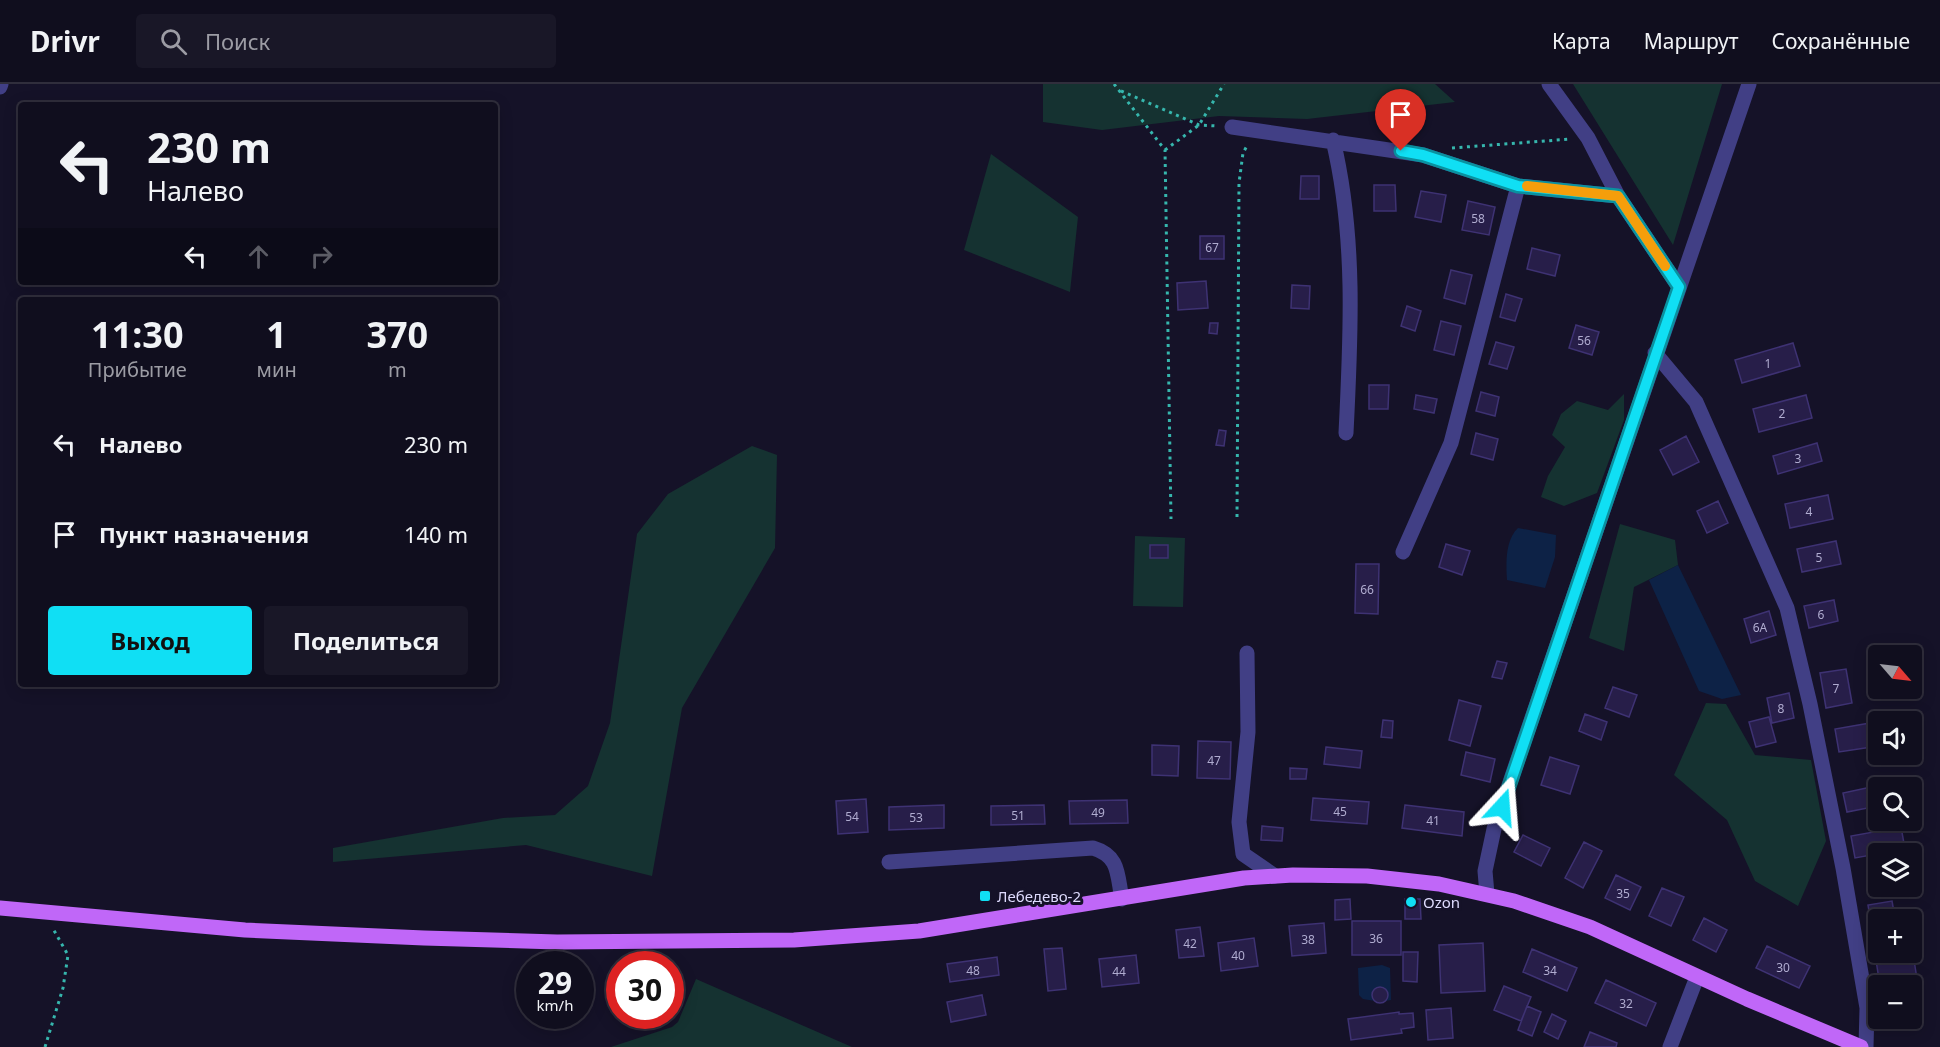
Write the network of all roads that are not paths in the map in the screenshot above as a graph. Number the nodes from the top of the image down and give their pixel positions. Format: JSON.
{"nodes":[{"id":1,"x":1550,"y":84,"type":"edge"},
{"id":2,"x":1749,"y":84,"type":"edge"},
{"id":3,"x":1232,"y":127,"type":"road end"},
{"id":4,"x":1333,"y":140,"type":"junction"},
{"id":5,"x":1518,"y":186,"type":"junction"},
{"id":6,"x":1618,"y":196,"type":"junction"},
{"id":7,"x":1679,"y":287,"type":"junction"},
{"id":8,"x":1655,"y":353,"type":"junction"},
{"id":9,"x":1346,"y":433,"type":"dead end"},
{"id":10,"x":1403,"y":552,"type":"dead end"},
{"id":11,"x":1247,"y":652,"type":"dead end"},
{"id":12,"x":889,"y":862,"type":"dead end"},
{"id":13,"x":1275,"y":876,"type":"junction"},
{"id":14,"x":1488,"y":894,"type":"junction"},
{"id":15,"x":1122,"y":899,"type":"junction"},
{"id":16,"x":0,"y":908,"type":"edge"},
{"id":17,"x":1697,"y":977,"type":"junction"},
{"id":18,"x":1670,"y":1047,"type":"edge"},
{"id":19,"x":1861,"y":1047,"type":"edge"},
{"id":20,"x":1866,"y":1047,"type":"edge"}],
"edges":[{"from":1,"to":6,"type":"street"},
{"from":2,"to":7,"type":"street"},
{"from":3,"to":4,"type":"street"},
{"from":4,"to":5,"type":"street"},
{"from":4,"to":9,"type":"street"},
{"from":5,"to":6,"type":"street"},
{"from":5,"to":10,"type":"street"},
{"from":6,"to":7,"type":"street"},
{"from":7,"to":8,"type":"street"},
{"from":8,"to":14,"type":"street"},
{"from":8,"to":20,"type":"street"},
{"from":11,"to":13,"type":"street"},
{"from":12,"to":15,"type":"street"},
{"from":13,"to":14,"type":"main road"},
{"from":13,"to":15,"type":"main road"},
{"from":14,"to":17,"type":"main road"},
{"from":15,"to":16,"type":"main road"},
{"from":17,"to":18,"type":"street"},
{"from":17,"to":19,"type":"main road"}]}
